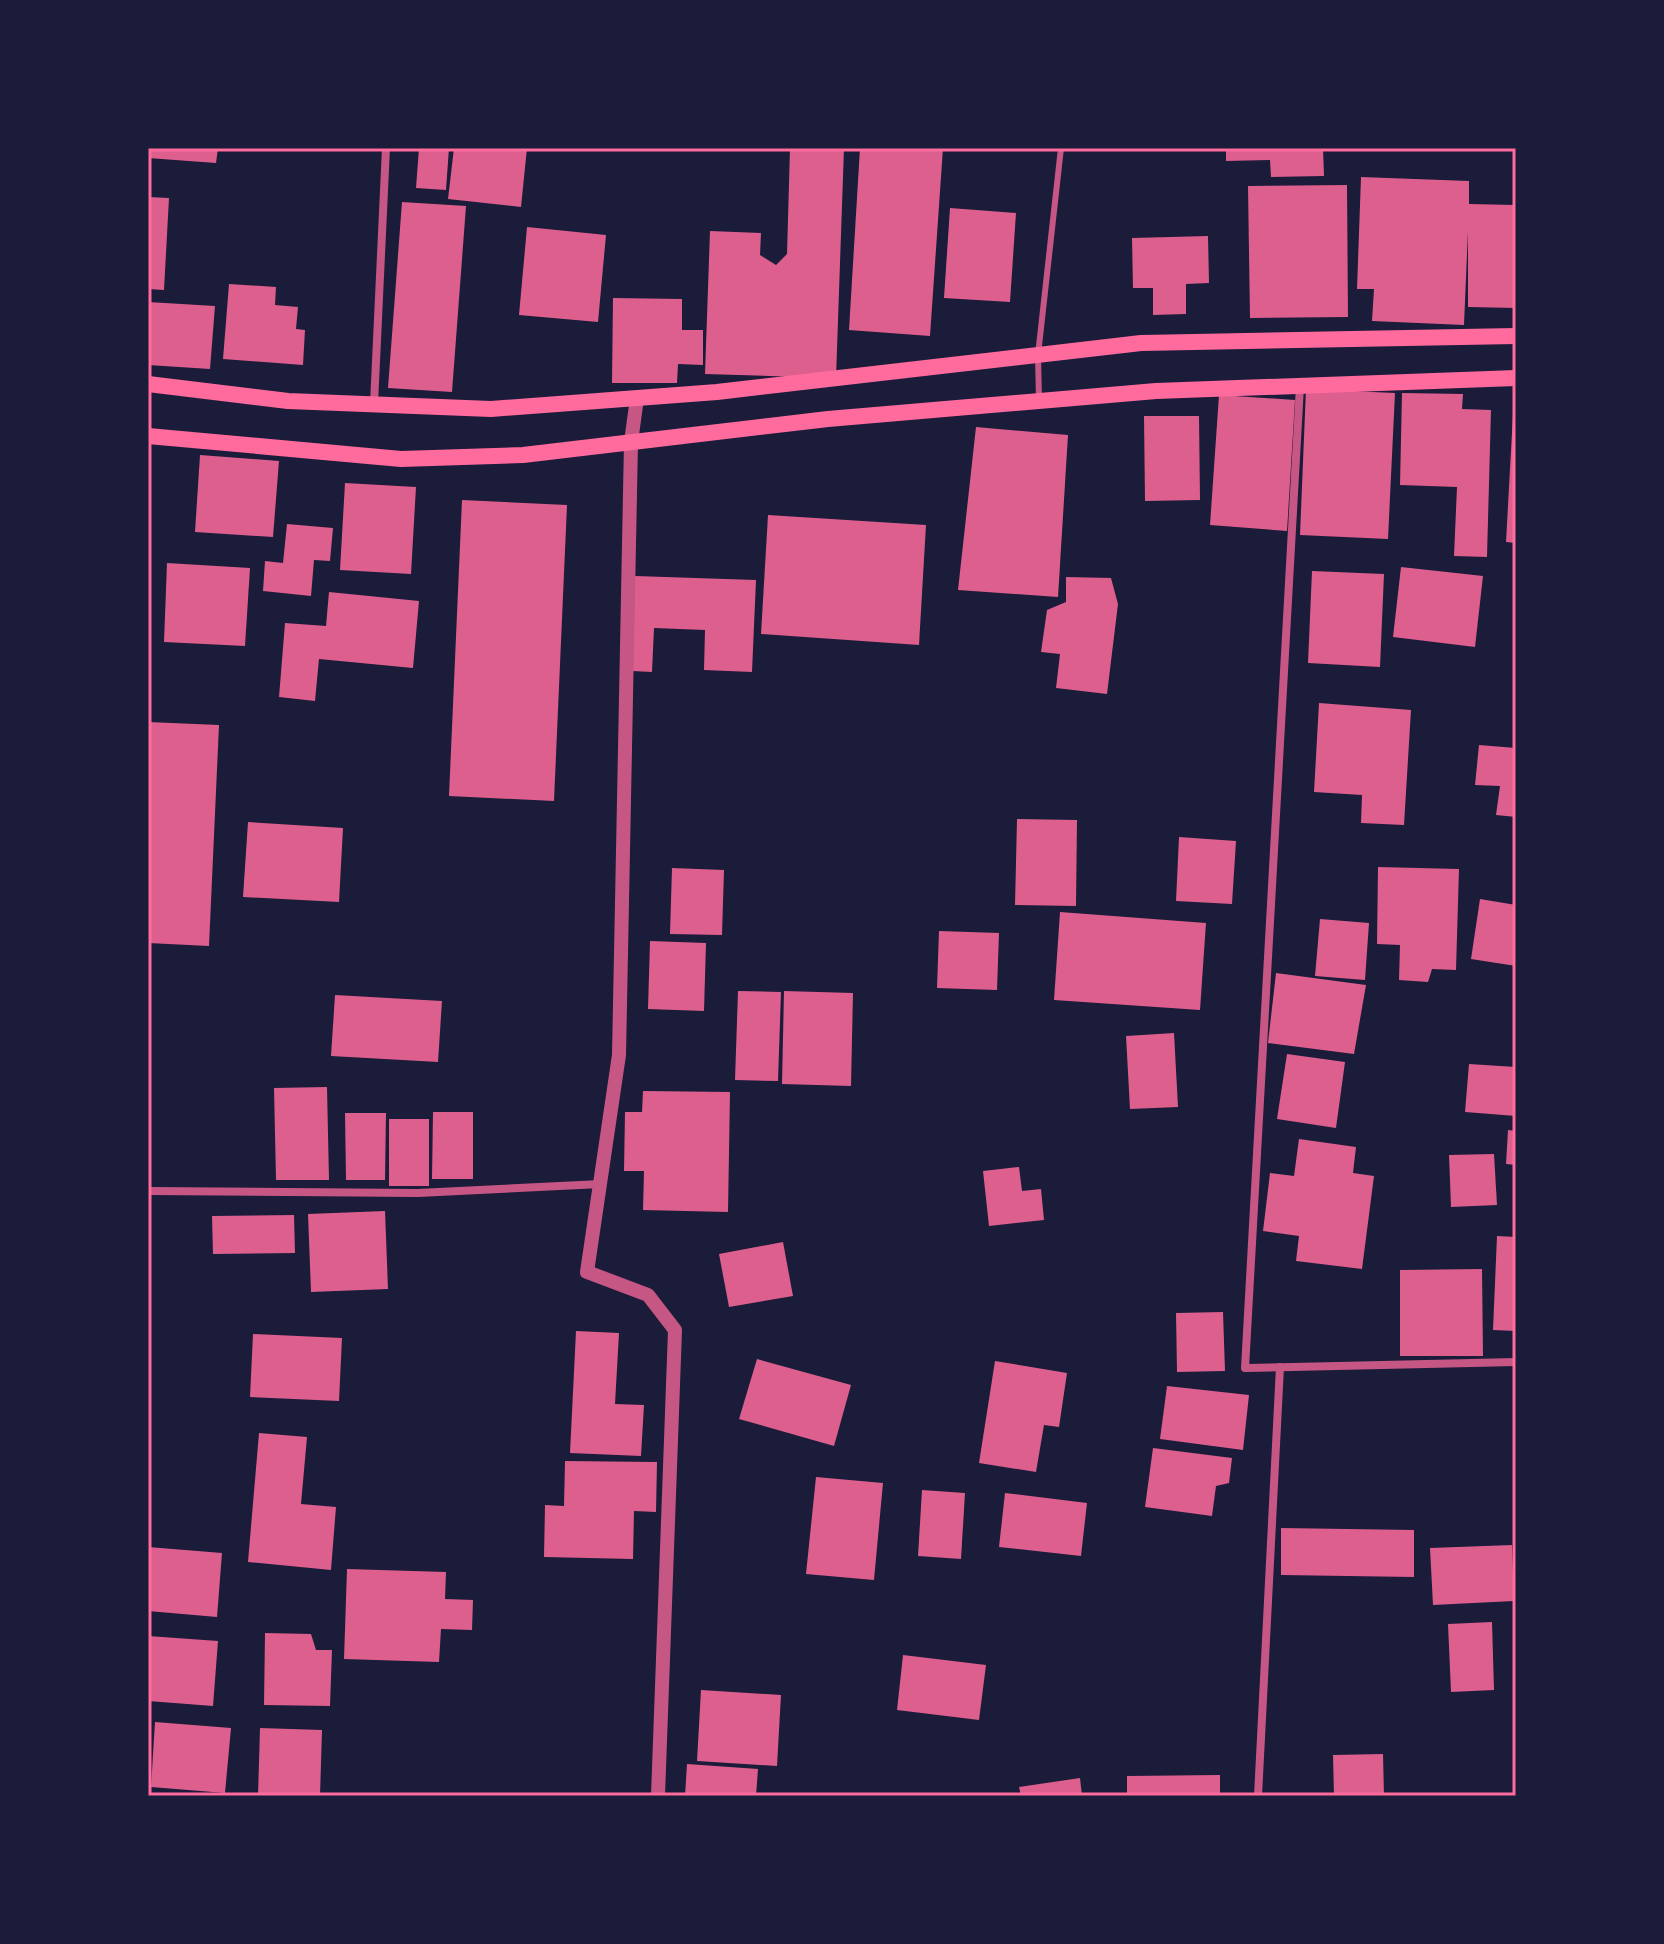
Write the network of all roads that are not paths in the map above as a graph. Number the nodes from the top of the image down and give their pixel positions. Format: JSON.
{"nodes":[{"id":1,"x":386,"y":148,"type":"edge"},
{"id":2,"x":1061,"y":148,"type":"edge"},
{"id":3,"x":1516,"y":336,"type":"edge"},
{"id":4,"x":1038,"y":355,"type":"junction"},
{"id":5,"x":1516,"y":378,"type":"edge"},
{"id":6,"x":148,"y":384,"type":"edge"},
{"id":7,"x":1300,"y":386,"type":"junction"},
{"id":8,"x":637,"y":398,"type":"junction"},
{"id":9,"x":1039,"y":401,"type":"junction"},
{"id":10,"x":374,"y":404,"type":"junction"},
{"id":11,"x":148,"y":436,"type":"edge"},
{"id":12,"x":631,"y":442,"type":"junction"},
{"id":13,"x":601,"y":1184,"type":"junction"},
{"id":14,"x":148,"y":1191,"type":"edge"},
{"id":15,"x":1516,"y":1362,"type":"edge"},
{"id":16,"x":1280,"y":1367,"type":"junction"},
{"id":17,"x":658,"y":1796,"type":"edge"},
{"id":18,"x":1258,"y":1796,"type":"edge"}],
"edges":[{"from":1,"to":10,"type":"street"},
{"from":2,"to":4,"type":"lane"},
{"from":3,"to":4,"type":"main road"},
{"from":4,"to":8,"type":"main road"},
{"from":4,"to":9,"type":"lane"},
{"from":5,"to":7,"type":"main road"},
{"from":6,"to":10,"type":"main road"},
{"from":7,"to":9,"type":"main road"},
{"from":7,"to":16,"type":"street"},
{"from":8,"to":10,"type":"main road"},
{"from":8,"to":12,"type":"street"},
{"from":9,"to":12,"type":"main road"},
{"from":11,"to":12,"type":"main road"},
{"from":12,"to":13,"type":"street"},
{"from":13,"to":14,"type":"street"},
{"from":13,"to":17,"type":"street"},
{"from":15,"to":16,"type":"street"},
{"from":16,"to":18,"type":"street"}]}
